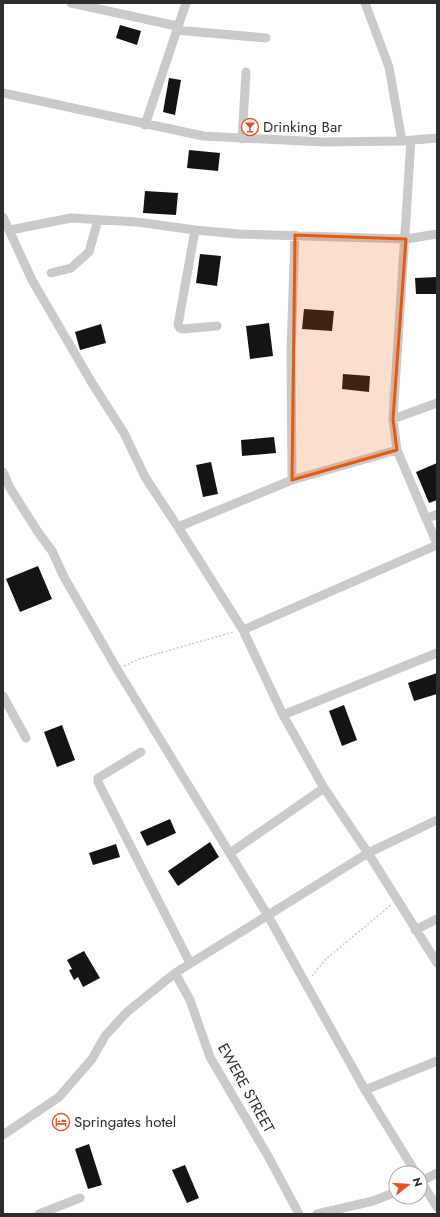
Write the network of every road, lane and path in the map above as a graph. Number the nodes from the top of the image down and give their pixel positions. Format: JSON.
{"nodes":[{"id":1,"x":71,"y":3,"type":"edge"},
{"id":2,"x":186,"y":3,"type":"edge"},
{"id":3,"x":365,"y":3,"type":"edge"},
{"id":4,"x":176,"y":28,"type":"junction"},
{"id":5,"x":266,"y":38,"type":"dead end"},
{"id":6,"x":246,"y":72,"type":"dead end"},
{"id":7,"x":3,"y":93,"type":"edge"},
{"id":8,"x":145,"y":125,"type":"junction"},
{"id":9,"x":437,"y":138,"type":"edge"},
{"id":10,"x":242,"y":140,"type":"junction"},
{"id":11,"x":407,"y":140,"type":"junction"},
{"id":12,"x":3,"y":218,"type":"edge"},
{"id":13,"x":98,"y":220,"type":"junction"},
{"id":14,"x":10,"y":230,"type":"junction"},
{"id":15,"x":195,"y":230,"type":"junction"},
{"id":16,"x":437,"y":234,"type":"edge"},
{"id":17,"x":295,"y":235,"type":"junction"},
{"id":18,"x":406,"y":239,"type":"junction"},
{"id":19,"x":51,"y":273,"type":"dead end"},
{"id":20,"x":217,"y":326,"type":"dead end"},
{"id":21,"x":437,"y":403,"type":"edge"},
{"id":22,"x":393,"y":419,"type":"junction"},
{"id":23,"x":396,"y":450,"type":"junction"},
{"id":24,"x":3,"y":472,"type":"edge"},
{"id":25,"x":292,"y":480,"type":"junction"},
{"id":26,"x":437,"y":514,"type":"edge"},
{"id":27,"x":426,"y":519,"type":"junction"},
{"id":28,"x":178,"y":527,"type":"junction"},
{"id":29,"x":437,"y":545,"type":"edge"},
{"id":30,"x":243,"y":630,"type":"junction"},
{"id":31,"x":437,"y":653,"type":"edge"},
{"id":32,"x":117,"y":669,"type":"junction"},
{"id":33,"x":3,"y":696,"type":"edge"},
{"id":34,"x":283,"y":716,"type":"junction"},
{"id":35,"x":26,"y":738,"type":"dead end"},
{"id":36,"x":141,"y":752,"type":"dead end"},
{"id":37,"x":324,"y":788,"type":"junction"},
{"id":38,"x":437,"y":820,"type":"edge"},
{"id":39,"x":230,"y":853,"type":"junction"},
{"id":40,"x":368,"y":853,"type":"junction"},
{"id":41,"x":397,"y":900,"type":"junction"},
{"id":42,"x":267,"y":914,"type":"junction"},
{"id":43,"x":437,"y":919,"type":"edge"},
{"id":44,"x":416,"y":930,"type":"junction"},
{"id":45,"x":190,"y":963,"type":"junction"},
{"id":46,"x":437,"y":964,"type":"edge"},
{"id":47,"x":175,"y":973,"type":"junction"},
{"id":48,"x":307,"y":988,"type":"junction"},
{"id":49,"x":437,"y":1061,"type":"edge"},
{"id":50,"x":365,"y":1090,"type":"junction"},
{"id":51,"x":3,"y":1135,"type":"edge"},
{"id":52,"x":411,"y":1165,"type":"edge"},
{"id":53,"x":428,"y":1193,"type":"edge"},
{"id":54,"x":388,"y":1195,"type":"edge"},
{"id":55,"x":80,"y":1198,"type":"dead end"},
{"id":56,"x":437,"y":1207,"type":"edge"},
{"id":57,"x":39,"y":1214,"type":"edge"},
{"id":58,"x":299,"y":1214,"type":"edge"},
{"id":59,"x":317,"y":1214,"type":"edge"}],
"edges":[{"from":1,"to":4,"type":"street"},
{"from":2,"to":4,"type":"street"},
{"from":3,"to":11,"type":"street"},
{"from":4,"to":5,"type":"street"},
{"from":4,"to":8,"type":"street"},
{"from":6,"to":10,"type":"street"},
{"from":7,"to":8,"type":"street"},
{"from":8,"to":10,"type":"street"},
{"from":9,"to":11,"type":"street"},
{"from":10,"to":11,"type":"street"},
{"from":11,"to":18,"type":"street"},
{"from":12,"to":14,"type":"street"},
{"from":13,"to":14,"type":"street"},
{"from":13,"to":15,"type":"street"},
{"from":13,"to":19,"type":"street"},
{"from":14,"to":28,"type":"street"},
{"from":15,"to":17,"type":"street"},
{"from":15,"to":20,"type":"street"},
{"from":16,"to":18,"type":"street"},
{"from":17,"to":18,"type":"street"},
{"from":17,"to":25,"type":"street"},
{"from":18,"to":22,"type":"street"},
{"from":21,"to":22,"type":"street"},
{"from":22,"to":23,"type":"street"},
{"from":23,"to":25,"type":"street"},
{"from":23,"to":27,"type":"street"},
{"from":24,"to":32,"type":"street"},
{"from":25,"to":28,"type":"street"},
{"from":26,"to":27,"type":"street"},
{"from":27,"to":29,"type":"street"},
{"from":28,"to":30,"type":"street"},
{"from":29,"to":30,"type":"street"},
{"from":30,"to":32,"type":"path"},
{"from":30,"to":34,"type":"street"},
{"from":31,"to":34,"type":"street"},
{"from":32,"to":39,"type":"street"},
{"from":33,"to":35,"type":"street"},
{"from":34,"to":37,"type":"street"},
{"from":36,"to":45,"type":"street"},
{"from":37,"to":39,"type":"street"},
{"from":37,"to":40,"type":"street"},
{"from":38,"to":40,"type":"street"},
{"from":39,"to":42,"type":"street"},
{"from":40,"to":41,"type":"street"},
{"from":40,"to":42,"type":"street"},
{"from":41,"to":44,"type":"street"},
{"from":41,"to":48,"type":"path"},
{"from":42,"to":45,"type":"street"},
{"from":42,"to":48,"type":"street"},
{"from":43,"to":44,"type":"street"},
{"from":44,"to":46,"type":"street"},
{"from":45,"to":47,"type":"street"},
{"from":47,"to":51,"type":"street"},
{"from":47,"to":58,"type":"street","name":"EWERE STREET"},
{"from":48,"to":50,"type":"street"},
{"from":49,"to":50,"type":"street"},
{"from":50,"to":52,"type":"street"},
{"from":53,"to":56,"type":"street"},
{"from":54,"to":59,"type":"street"},
{"from":55,"to":57,"type":"street"}]}
